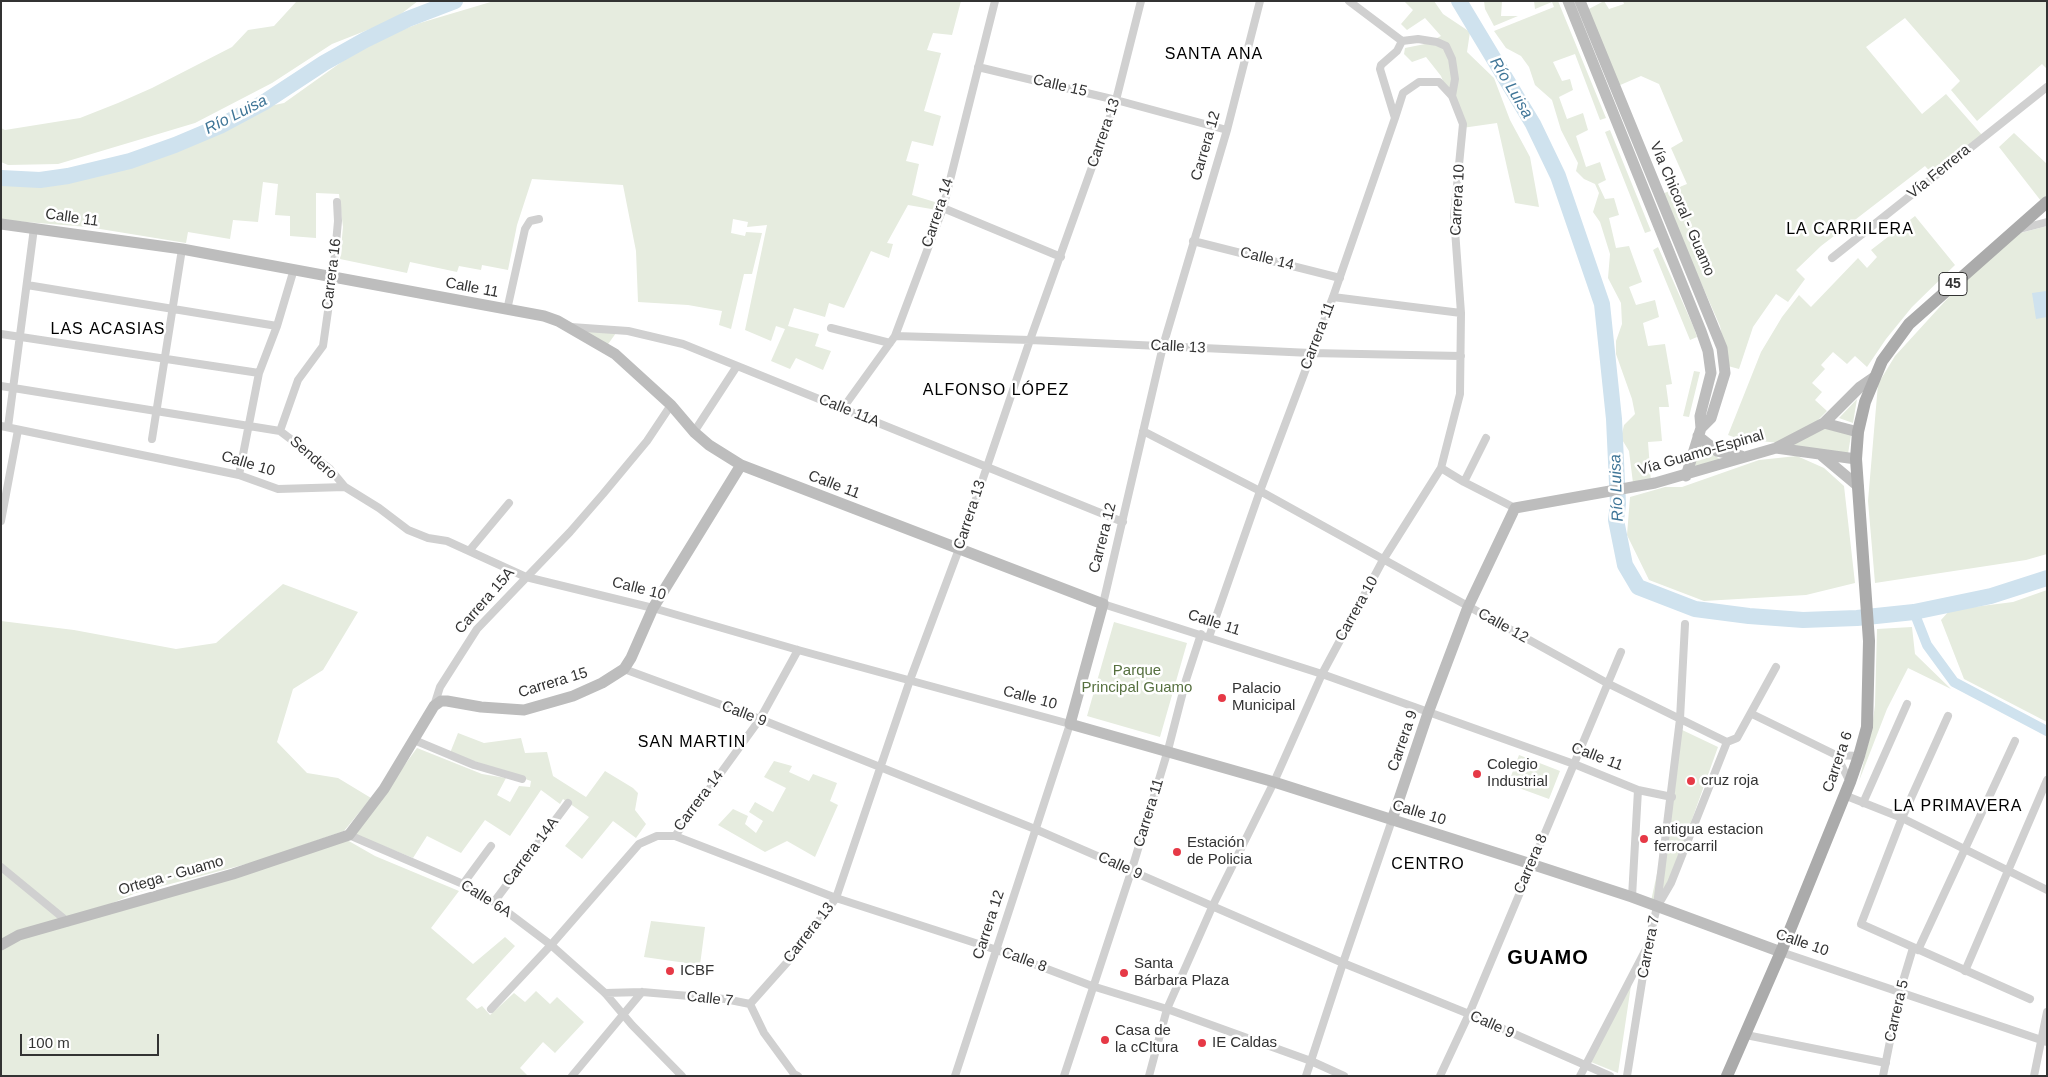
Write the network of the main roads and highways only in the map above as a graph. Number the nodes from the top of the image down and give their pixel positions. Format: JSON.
{"nodes":[{"id":1,"x":2047,"y":202,"type":"edge"},
{"id":2,"x":1727,"y":1076,"type":"edge"}],
"edges":[{"from":1,"to":2,"type":"main road","name":"Carrera 6","number":"45"}]}
